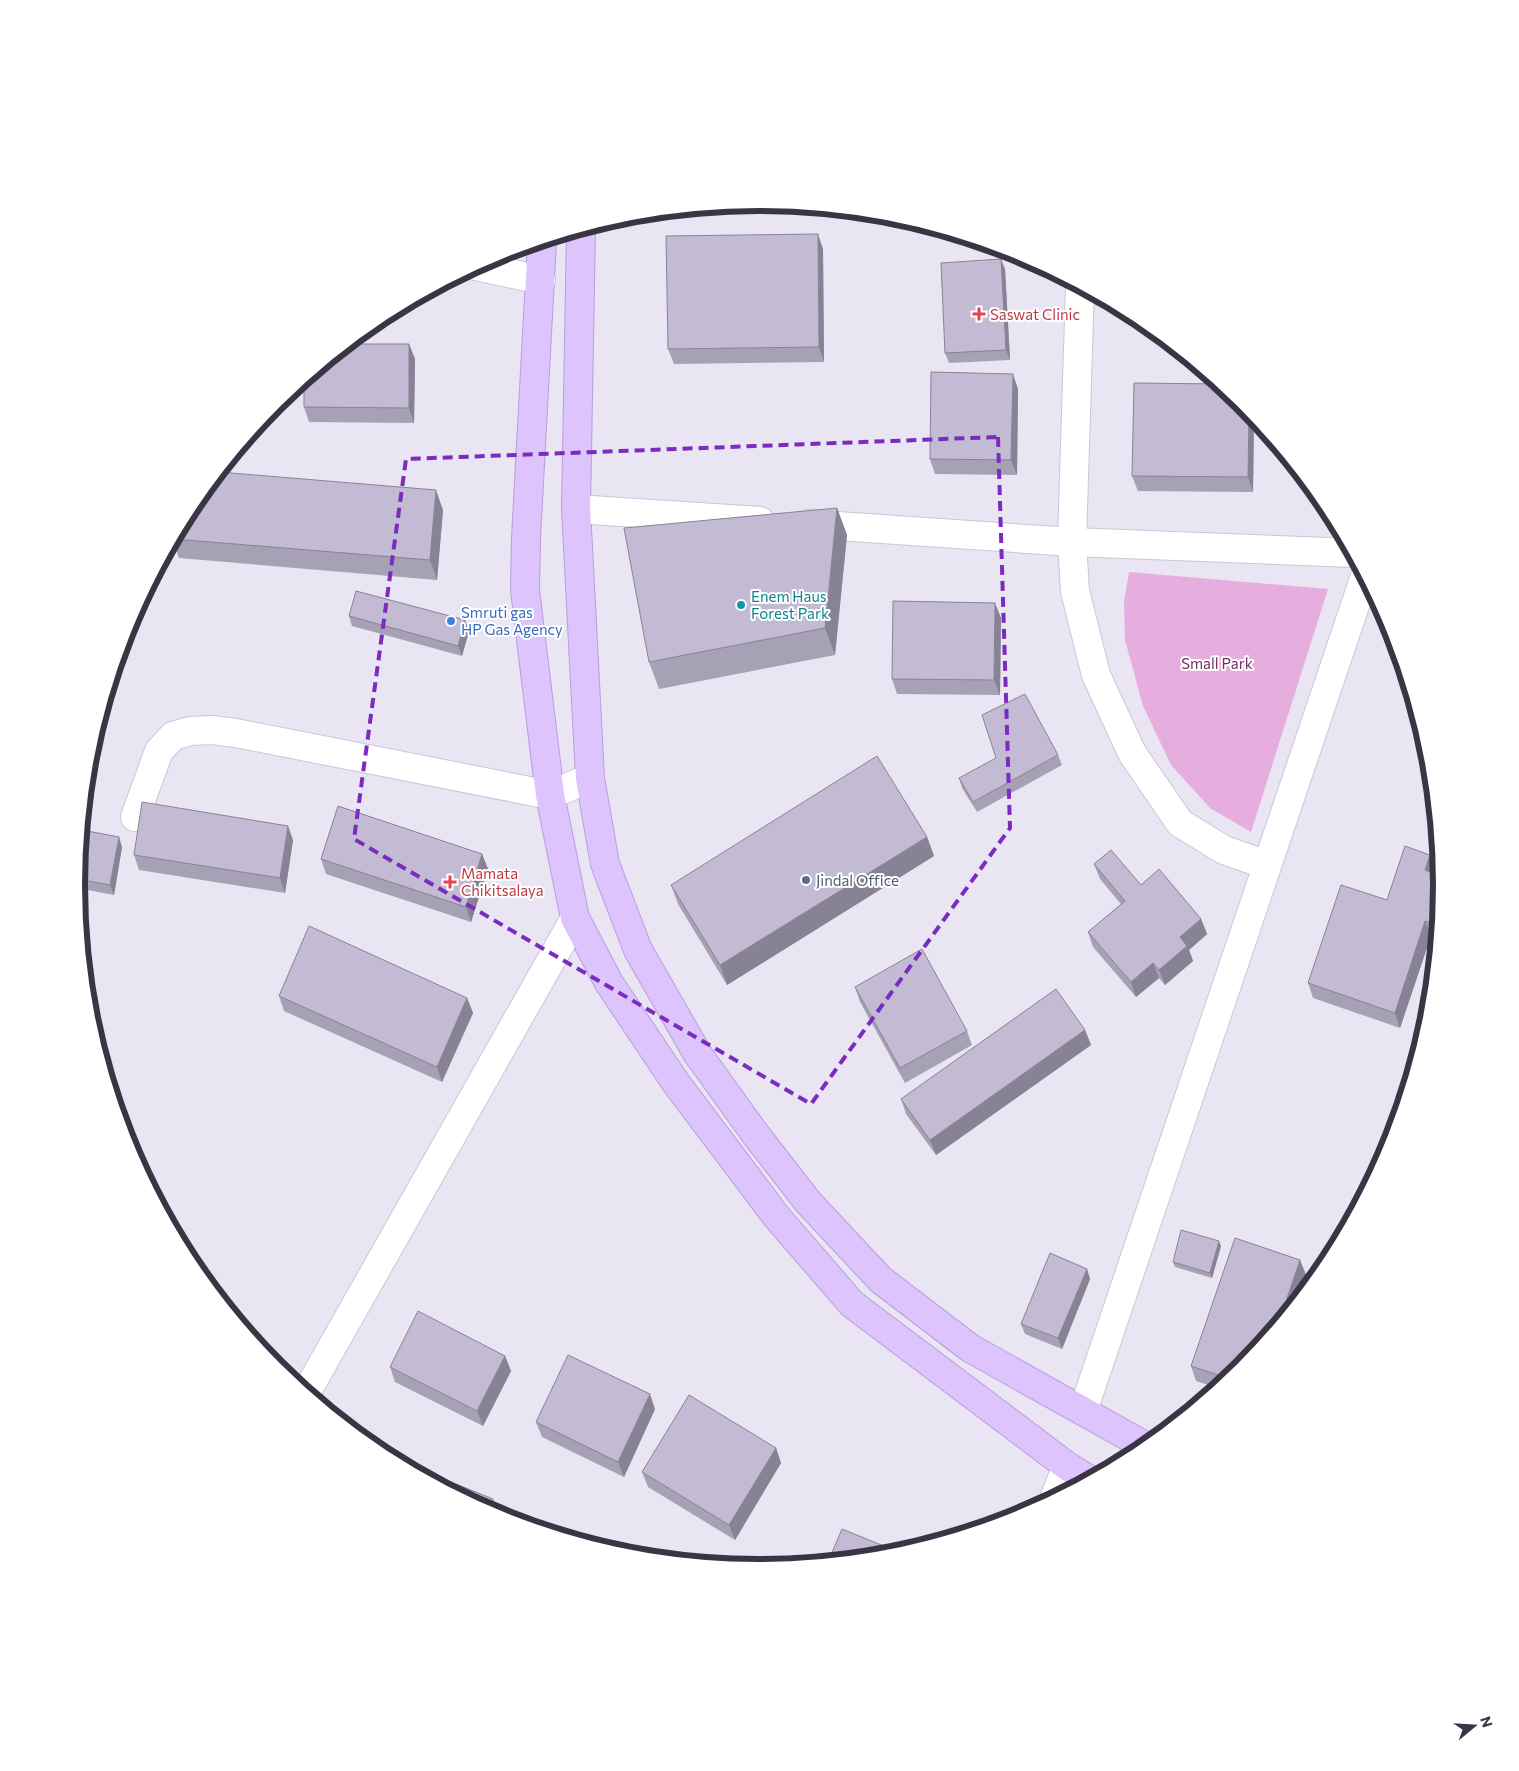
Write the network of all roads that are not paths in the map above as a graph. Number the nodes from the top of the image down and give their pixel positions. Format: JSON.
{"nodes":[{"id":1,"x":581,"y":235,"type":"edge"},
{"id":2,"x":542,"y":247,"type":"edge"},
{"id":3,"x":487,"y":268,"type":"edge"},
{"id":4,"x":541,"y":280,"type":"junction"},
{"id":5,"x":1080,"y":292,"type":"edge"},
{"id":6,"x":576,"y":509,"type":"junction"},
{"id":7,"x":1072,"y":542,"type":"junction"},
{"id":8,"x":1346,"y":553,"type":"edge"},
{"id":9,"x":1362,"y":584,"type":"edge"},
{"id":10,"x":590,"y":778,"type":"junction"},
{"id":11,"x":550,"y":795,"type":"junction"},
{"id":12,"x":135,"y":816,"type":"dead end"},
{"id":13,"x":1267,"y":865,"type":"junction"},
{"id":14,"x":576,"y":918,"type":"junction"},
{"id":15,"x":309,"y":1387,"type":"edge"},
{"id":16,"x":1083,"y":1411,"type":"junction"},
{"id":17,"x":1139,"y":1443,"type":"edge"},
{"id":18,"x":1078,"y":1473,"type":"edge"},
{"id":19,"x":1066,"y":1486,"type":"edge"}],
"edges":[{"from":1,"to":6,"type":"street"},
{"from":2,"to":4,"type":"street"},
{"from":3,"to":4,"type":"street"},
{"from":4,"to":11,"type":"street"},
{"from":5,"to":7,"type":"street"},
{"from":6,"to":7,"type":"street"},
{"from":6,"to":10,"type":"street"},
{"from":7,"to":8,"type":"street"},
{"from":7,"to":13,"type":"street"},
{"from":9,"to":13,"type":"street"},
{"from":10,"to":11,"type":"street"},
{"from":10,"to":16,"type":"street"},
{"from":11,"to":12,"type":"street"},
{"from":11,"to":14,"type":"street"},
{"from":13,"to":16,"type":"street"},
{"from":14,"to":15,"type":"street"},
{"from":14,"to":18,"type":"street"},
{"from":16,"to":17,"type":"street"},
{"from":18,"to":19,"type":"street"}]}
